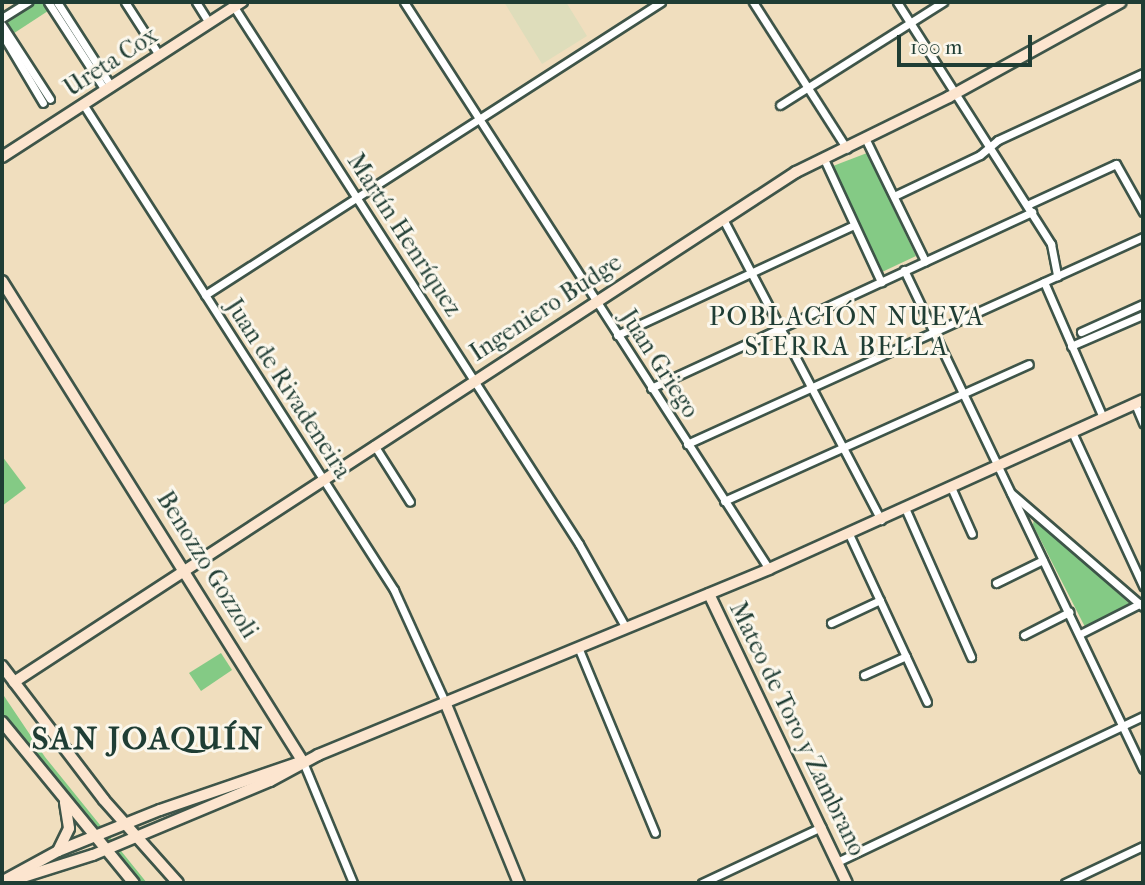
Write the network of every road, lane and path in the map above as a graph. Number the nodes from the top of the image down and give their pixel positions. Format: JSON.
{"nodes":[{"id":1,"x":28,"y":2,"type":"edge"},
{"id":2,"x":48,"y":2,"type":"edge"},
{"id":3,"x":57,"y":2,"type":"edge"},
{"id":4,"x":125,"y":2,"type":"edge"},
{"id":5,"x":196,"y":2,"type":"edge"},
{"id":6,"x":404,"y":2,"type":"edge"},
{"id":7,"x":661,"y":2,"type":"edge"},
{"id":8,"x":753,"y":2,"type":"edge"},
{"id":9,"x":897,"y":2,"type":"edge"},
{"id":10,"x":943,"y":2,"type":"edge"},
{"id":11,"x":1121,"y":2,"type":"edge"},
{"id":12,"x":238,"y":4,"type":"edge"},
{"id":13,"x":2,"y":18,"type":"edge"},
{"id":14,"x":209,"y":23,"type":"junction"},
{"id":15,"x":910,"y":23,"type":"junction"},
{"id":16,"x":2,"y":25,"type":"edge"},
{"id":17,"x":2,"y":34,"type":"edge"},
{"id":18,"x":159,"y":55,"type":"junction"},
{"id":19,"x":1143,"y":73,"type":"edge"},
{"id":20,"x":108,"y":88,"type":"junction"},
{"id":21,"x":807,"y":88,"type":"junction"},
{"id":22,"x":956,"y":93,"type":"junction"},
{"id":23,"x":83,"y":104,"type":"junction"},
{"id":24,"x":780,"y":105,"type":"dead end"},
{"id":25,"x":479,"y":119,"type":"junction"},
{"id":26,"x":866,"y":140,"type":"junction"},
{"id":27,"x":990,"y":146,"type":"junction"},
{"id":28,"x":847,"y":149,"type":"junction"},
{"id":29,"x":3,"y":153,"type":"edge"},
{"id":30,"x":824,"y":159,"type":"junction"},
{"id":31,"x":894,"y":196,"type":"junction"},
{"id":32,"x":357,"y":197,"type":"junction"},
{"id":33,"x":1027,"y":205,"type":"junction"},
{"id":34,"x":1032,"y":212,"type":"junction"},
{"id":35,"x":1143,"y":212,"type":"edge"},
{"id":36,"x":723,"y":219,"type":"junction"},
{"id":37,"x":854,"y":225,"type":"junction"},
{"id":38,"x":1143,"y":237,"type":"edge"},
{"id":39,"x":925,"y":261,"type":"junction"},
{"id":40,"x":904,"y":271,"type":"junction"},
{"id":41,"x":751,"y":272,"type":"junction"},
{"id":42,"x":1057,"y":276,"type":"junction"},
{"id":43,"x":2,"y":281,"type":"edge"},
{"id":44,"x":881,"y":282,"type":"junction"},
{"id":45,"x":1044,"y":282,"type":"junction"},
{"id":46,"x":205,"y":295,"type":"junction"},
{"id":47,"x":596,"y":301,"type":"junction"},
{"id":48,"x":1143,"y":304,"type":"edge"},
{"id":49,"x":1143,"y":315,"type":"edge"},
{"id":50,"x":1099,"y":324,"type":"junction"},
{"id":51,"x":780,"y":328,"type":"junction"},
{"id":52,"x":933,"y":332,"type":"junction"},
{"id":53,"x":1081,"y":332,"type":"dead end"},
{"id":54,"x":1103,"y":333,"type":"junction"},
{"id":55,"x":617,"y":335,"type":"junction"},
{"id":56,"x":1071,"y":346,"type":"junction"},
{"id":57,"x":1029,"y":364,"type":"dead end"},
{"id":58,"x":474,"y":380,"type":"junction"},
{"id":59,"x":811,"y":387,"type":"junction"},
{"id":60,"x":651,"y":388,"type":"junction"},
{"id":61,"x":962,"y":394,"type":"junction"},
{"id":62,"x":1139,"y":402,"type":"edge"},
{"id":63,"x":1103,"y":418,"type":"junction"},
{"id":64,"x":1143,"y":423,"type":"edge"},
{"id":65,"x":1072,"y":432,"type":"junction"},
{"id":66,"x":687,"y":444,"type":"junction"},
{"id":67,"x":374,"y":445,"type":"junction"},
{"id":68,"x":843,"y":448,"type":"junction"},
{"id":69,"x":996,"y":466,"type":"junction"},
{"id":70,"x":322,"y":478,"type":"junction"},
{"id":71,"x":951,"y":487,"type":"junction"},
{"id":72,"x":1008,"y":490,"type":"junction"},
{"id":73,"x":724,"y":501,"type":"junction"},
{"id":74,"x":411,"y":502,"type":"dead end"},
{"id":75,"x":905,"y":509,"type":"junction"},
{"id":76,"x":881,"y":520,"type":"junction"},
{"id":77,"x":849,"y":534,"type":"junction"},
{"id":78,"x":972,"y":534,"type":"dead end"},
{"id":79,"x":1043,"y":560,"type":"junction"},
{"id":80,"x":184,"y":568,"type":"junction"},
{"id":81,"x":768,"y":569,"type":"junction"},
{"id":82,"x":996,"y":583,"type":"dead end"},
{"id":83,"x":1143,"y":586,"type":"edge"},
{"id":84,"x":709,"y":594,"type":"junction"},
{"id":85,"x":880,"y":600,"type":"junction"},
{"id":86,"x":1142,"y":605,"type":"edge"},
{"id":87,"x":1069,"y":612,"type":"junction"},
{"id":88,"x":831,"y":623,"type":"dead end"},
{"id":89,"x":626,"y":628,"type":"junction"},
{"id":90,"x":1080,"y":634,"type":"junction"},
{"id":91,"x":1024,"y":635,"type":"dead end"},
{"id":92,"x":578,"y":648,"type":"junction"},
{"id":93,"x":906,"y":656,"type":"junction"},
{"id":94,"x":971,"y":657,"type":"dead end"},
{"id":95,"x":2,"y":666,"type":"edge"},
{"id":96,"x":864,"y":675,"type":"dead end"},
{"id":97,"x":14,"y":682,"type":"junction"},
{"id":98,"x":445,"y":702,"type":"junction"},
{"id":99,"x":927,"y":702,"type":"dead end"},
{"id":100,"x":1143,"y":716,"type":"edge"},
{"id":101,"x":2,"y":722,"type":"edge"},
{"id":102,"x":1123,"y":726,"type":"junction"},
{"id":103,"x":303,"y":762,"type":"junction"},
{"id":104,"x":1143,"y":769,"type":"edge"},
{"id":105,"x":64,"y":799,"type":"junction"},
{"id":106,"x":125,"y":825,"type":"junction"},
{"id":107,"x":821,"y":827,"type":"junction"},
{"id":108,"x":655,"y":833,"type":"dead end"},
{"id":109,"x":96,"y":836,"type":"junction"},
{"id":110,"x":136,"y":837,"type":"junction"},
{"id":111,"x":1143,"y":846,"type":"edge"},
{"id":112,"x":107,"y":849,"type":"junction"},
{"id":113,"x":58,"y":851,"type":"junction"},
{"id":114,"x":838,"y":862,"type":"junction"},
{"id":115,"x":3,"y":882,"type":"edge"},
{"id":116,"x":134,"y":883,"type":"edge"},
{"id":117,"x":178,"y":883,"type":"edge"},
{"id":118,"x":353,"y":883,"type":"edge"},
{"id":119,"x":519,"y":883,"type":"edge"},
{"id":120,"x":702,"y":883,"type":"edge"},
{"id":121,"x":848,"y":883,"type":"edge"},
{"id":122,"x":1065,"y":883,"type":"edge"}],
"edges":[{"from":1,"to":13,"type":"street"},
{"from":2,"to":20,"type":"street"},
{"from":3,"to":20,"type":"street"},
{"from":4,"to":18,"type":"street"},
{"from":5,"to":14,"type":"street"},
{"from":6,"to":25,"type":"street","name":"Juan Griego"},
{"from":7,"to":25,"type":"street"},
{"from":8,"to":21,"type":"street"},
{"from":9,"to":15,"type":"street"},
{"from":10,"to":15,"type":"street"},
{"from":11,"to":22,"type":"street","name":"Ingeniero Budge"},
{"from":12,"to":14,"type":"street","name":"Ureta Cox"},
{"from":12,"to":32,"type":"street","name":"Martín Henríquez"},
{"from":14,"to":18,"type":"street","name":"Ureta Cox"},
{"from":15,"to":21,"type":"street"},
{"from":15,"to":22,"type":"street"},
{"from":16,"to":17,"type":"street"},
{"from":18,"to":20,"type":"street","name":"Ureta Cox"},
{"from":19,"to":27,"type":"street"},
{"from":20,"to":23,"type":"street","name":"Ureta Cox"},
{"from":21,"to":24,"type":"street"},
{"from":21,"to":28,"type":"street"},
{"from":22,"to":26,"type":"street","name":"Ingeniero Budge"},
{"from":22,"to":27,"type":"street"},
{"from":23,"to":29,"type":"street","name":"Ureta Cox"},
{"from":23,"to":46,"type":"street","name":"Juan de Rivadeneira"},
{"from":25,"to":32,"type":"street"},
{"from":25,"to":47,"type":"street","name":"Juan Griego"},
{"from":26,"to":28,"type":"street","name":"Ingeniero Budge"},
{"from":26,"to":31,"type":"street"},
{"from":27,"to":31,"type":"street"},
{"from":27,"to":33,"type":"street"},
{"from":28,"to":30,"type":"street","name":"Ingeniero Budge"},
{"from":30,"to":36,"type":"street","name":"Ingeniero Budge"},
{"from":30,"to":37,"type":"street"},
{"from":31,"to":39,"type":"street"},
{"from":32,"to":46,"type":"street"},
{"from":32,"to":58,"type":"street","name":"Martín Henríquez"},
{"from":33,"to":34,"type":"street"},
{"from":33,"to":35,"type":"street"},
{"from":34,"to":39,"type":"street"},
{"from":34,"to":42,"type":"street"},
{"from":36,"to":41,"type":"street"},
{"from":36,"to":47,"type":"street","name":"Ingeniero Budge"},
{"from":37,"to":41,"type":"street"},
{"from":37,"to":44,"type":"street"},
{"from":38,"to":42,"type":"street"},
{"from":39,"to":40,"type":"street"},
{"from":40,"to":44,"type":"street"},
{"from":40,"to":52,"type":"street"},
{"from":41,"to":51,"type":"street"},
{"from":41,"to":55,"type":"street"},
{"from":42,"to":45,"type":"street"},
{"from":43,"to":80,"type":"street","name":"Benozzo Gozzoli"},
{"from":44,"to":51,"type":"street"},
{"from":45,"to":52,"type":"street"},
{"from":45,"to":56,"type":"street"},
{"from":46,"to":70,"type":"street","name":"Juan de Rivadeneira"},
{"from":47,"to":55,"type":"street","name":"Juan Griego"},
{"from":47,"to":58,"type":"street","name":"Ingeniero Budge"},
{"from":48,"to":50,"type":"street"},
{"from":49,"to":54,"type":"street"},
{"from":50,"to":53,"type":"street"},
{"from":50,"to":54,"type":"street"},
{"from":51,"to":59,"type":"street"},
{"from":51,"to":60,"type":"street"},
{"from":52,"to":59,"type":"street"},
{"from":52,"to":61,"type":"street"},
{"from":54,"to":56,"type":"street"},
{"from":55,"to":60,"type":"street","name":"Juan Griego"},
{"from":56,"to":63,"type":"street"},
{"from":57,"to":61,"type":"street"},
{"from":58,"to":67,"type":"street","name":"Ingeniero Budge"},
{"from":58,"to":89,"type":"street","name":"Martín Henríquez"},
{"from":59,"to":66,"type":"street"},
{"from":59,"to":68,"type":"street"},
{"from":60,"to":66,"type":"street","name":"Juan Griego"},
{"from":61,"to":68,"type":"street"},
{"from":61,"to":69,"type":"street"},
{"from":62,"to":63,"type":"street"},
{"from":62,"to":64,"type":"street"},
{"from":63,"to":65,"type":"street"},
{"from":65,"to":69,"type":"street"},
{"from":65,"to":83,"type":"street"},
{"from":66,"to":73,"type":"street","name":"Juan Griego"},
{"from":67,"to":70,"type":"street","name":"Ingeniero Budge"},
{"from":67,"to":74,"type":"street"},
{"from":68,"to":73,"type":"street"},
{"from":68,"to":76,"type":"street"},
{"from":69,"to":71,"type":"street"},
{"from":69,"to":72,"type":"street"},
{"from":70,"to":80,"type":"street","name":"Ingeniero Budge"},
{"from":70,"to":98,"type":"street","name":"Juan de Rivadeneira"},
{"from":71,"to":75,"type":"street"},
{"from":71,"to":78,"type":"street"},
{"from":72,"to":79,"type":"street"},
{"from":72,"to":86,"type":"street"},
{"from":73,"to":81,"type":"street","name":"Juan Griego"},
{"from":75,"to":76,"type":"street"},
{"from":75,"to":94,"type":"street"},
{"from":76,"to":77,"type":"street"},
{"from":77,"to":81,"type":"street"},
{"from":77,"to":85,"type":"street"},
{"from":79,"to":82,"type":"street"},
{"from":79,"to":87,"type":"street"},
{"from":80,"to":97,"type":"street","name":"Ingeniero Budge"},
{"from":80,"to":103,"type":"street","name":"Benozzo Gozzoli"},
{"from":81,"to":84,"type":"street"},
{"from":84,"to":89,"type":"street"},
{"from":84,"to":107,"type":"street","name":"Mateo de Toro y Zambrano"},
{"from":85,"to":88,"type":"street"},
{"from":85,"to":93,"type":"street"},
{"from":86,"to":90,"type":"street"},
{"from":87,"to":90,"type":"street"},
{"from":87,"to":91,"type":"street"},
{"from":89,"to":92,"type":"street"},
{"from":90,"to":102,"type":"street"},
{"from":92,"to":98,"type":"street"},
{"from":92,"to":108,"type":"street"},
{"from":93,"to":96,"type":"street"},
{"from":93,"to":99,"type":"street"},
{"from":95,"to":97,"type":"street"},
{"from":97,"to":106,"type":"street"},
{"from":98,"to":103,"type":"street"},
{"from":98,"to":119,"type":"street"},
{"from":100,"to":102,"type":"street"},
{"from":101,"to":105,"type":"street"},
{"from":102,"to":104,"type":"street"},
{"from":102,"to":114,"type":"street"},
{"from":103,"to":106,"type":"street"},
{"from":103,"to":110,"type":"street"},
{"from":103,"to":118,"type":"street","name":"Benozzo Gozzoli"},
{"from":105,"to":109,"type":"street"},
{"from":105,"to":113,"type":"street"},
{"from":106,"to":109,"type":"street"},
{"from":106,"to":110,"type":"street"},
{"from":107,"to":114,"type":"street","name":"Mateo de Toro y Zambrano"},
{"from":107,"to":120,"type":"street"},
{"from":109,"to":112,"type":"street"},
{"from":109,"to":113,"type":"street"},
{"from":110,"to":112,"type":"street"},
{"from":110,"to":117,"type":"street"},
{"from":111,"to":122,"type":"street"},
{"from":112,"to":115,"type":"street"},
{"from":112,"to":116,"type":"street"},
{"from":113,"to":115,"type":"street"},
{"from":114,"to":121,"type":"street","name":"Mateo de Toro y Zambrano"}]}
